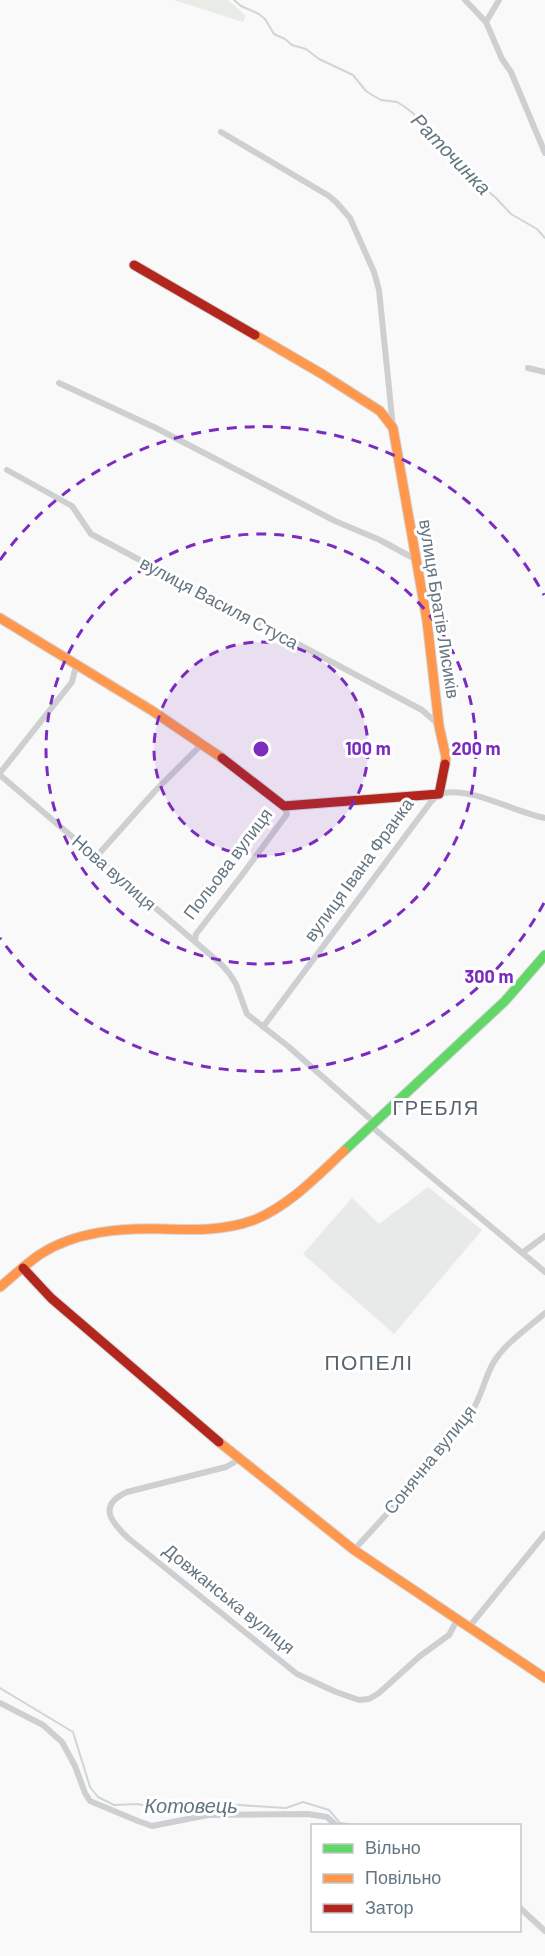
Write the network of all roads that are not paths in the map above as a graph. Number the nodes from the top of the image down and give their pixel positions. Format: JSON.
{"nodes":[{"id":1,"x":465,"y":0,"type":"edge"},
{"id":2,"x":499,"y":0,"type":"edge"},
{"id":3,"x":486,"y":22,"type":"junction"},
{"id":4,"x":221,"y":132,"type":"dead end"},
{"id":5,"x":545,"y":153,"type":"edge"},
{"id":6,"x":134,"y":265,"type":"dead end"},
{"id":7,"x":528,"y":368,"type":"dead end"},
{"id":8,"x":545,"y":372,"type":"edge"},
{"id":9,"x":59,"y":383,"type":"dead end"},
{"id":10,"x":393,"y":428,"type":"junction"},
{"id":11,"x":7,"y":470,"type":"dead end"},
{"id":12,"x":415,"y":559,"type":"junction"},
{"id":13,"x":0,"y":618,"type":"edge"},
{"id":14,"x":76,"y":666,"type":"junction"},
{"id":15,"x":439,"y":726,"type":"junction"},
{"id":16,"x":202,"y":744,"type":"junction"},
{"id":17,"x":0,"y":774,"type":"edge"},
{"id":18,"x":439,"y":794,"type":"junction"},
{"id":19,"x":288,"y":809,"type":"junction"},
{"id":20,"x":545,"y":818,"type":"edge"},
{"id":21,"x":96,"y":857,"type":"junction"},
{"id":22,"x":195,"y":942,"type":"junction"},
{"id":23,"x":545,"y":955,"type":"edge"},
{"id":24,"x":263,"y":1028,"type":"junction"},
{"id":25,"x":373,"y":1125,"type":"junction"},
{"id":26,"x":545,"y":1236,"type":"edge"},
{"id":27,"x":522,"y":1253,"type":"junction"},
{"id":28,"x":23,"y":1268,"type":"junction"},
{"id":29,"x":545,"y":1272,"type":"edge"},
{"id":30,"x":0,"y":1287,"type":"edge"},
{"id":31,"x":545,"y":1313,"type":"edge"},
{"id":32,"x":240,"y":1460,"type":"junction"},
{"id":33,"x":545,"y":1534,"type":"edge"},
{"id":34,"x":354,"y":1550,"type":"junction"},
{"id":35,"x":457,"y":1620,"type":"junction"},
{"id":36,"x":469,"y":1627,"type":"junction"},
{"id":37,"x":545,"y":1678,"type":"edge"},
{"id":38,"x":0,"y":1703,"type":"edge"},
{"id":39,"x":335,"y":1824,"type":"edge"},
{"id":40,"x":521,"y":1910,"type":"edge"},
{"id":41,"x":545,"y":1931,"type":"edge"}],
"edges":[{"from":1,"to":3,"type":"street"},
{"from":2,"to":3,"type":"street"},
{"from":3,"to":5,"type":"street"},
{"from":4,"to":10,"type":"street","name":"вулиця Братів Лисиків"},
{"from":6,"to":10,"type":"street"},
{"from":7,"to":8,"type":"street"},
{"from":9,"to":12,"type":"street"},
{"from":10,"to":12,"type":"street","name":"вулиця Братів Лисиків"},
{"from":11,"to":15,"type":"street","name":"вулиця Василя Стуса"},
{"from":12,"to":15,"type":"street","name":"вулиця Братів Лисиків"},
{"from":13,"to":14,"type":"street","name":"Польова вулиця"},
{"from":14,"to":16,"type":"street","name":"Польова вулиця"},
{"from":14,"to":17,"type":"street"},
{"from":15,"to":18,"type":"street","name":"вулиця Братів Лисиків"},
{"from":16,"to":19,"type":"street","name":"Польова вулиця"},
{"from":16,"to":21,"type":"street"},
{"from":17,"to":21,"type":"street","name":"Нова вулиця"},
{"from":18,"to":19,"type":"street","name":"Польова вулиця"},
{"from":18,"to":20,"type":"street","name":"вулиця Івана Франка"},
{"from":18,"to":24,"type":"street","name":"вулиця Івана Франка"},
{"from":19,"to":22,"type":"street","name":"Польова вулиця"},
{"from":21,"to":22,"type":"street","name":"Нова вулиця"},
{"from":22,"to":24,"type":"street","name":"Нова вулиця"},
{"from":23,"to":25,"type":"street"},
{"from":24,"to":25,"type":"street","name":"Нова вулиця"},
{"from":25,"to":27,"type":"street"},
{"from":25,"to":28,"type":"street"},
{"from":26,"to":27,"type":"street"},
{"from":27,"to":29,"type":"street"},
{"from":28,"to":30,"type":"street"},
{"from":28,"to":32,"type":"street"},
{"from":31,"to":34,"type":"street","name":"Сонячна вулиця"},
{"from":32,"to":34,"type":"street"},
{"from":32,"to":35,"type":"street","name":"Довжанська вулиця"},
{"from":33,"to":36,"type":"street"},
{"from":34,"to":35,"type":"street"},
{"from":35,"to":36,"type":"street"},
{"from":36,"to":37,"type":"street"},
{"from":38,"to":39,"type":"street"},
{"from":40,"to":41,"type":"street"}]}
